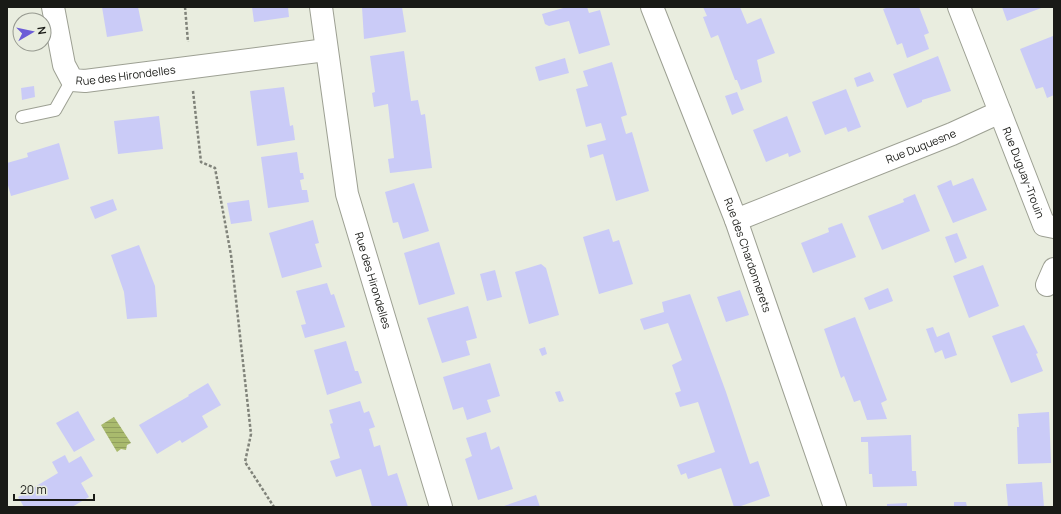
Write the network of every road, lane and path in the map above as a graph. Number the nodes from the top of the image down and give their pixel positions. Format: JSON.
{"nodes":[{"id":1,"x":53,"y":7,"type":"edge"},
{"id":2,"x":185,"y":7,"type":"edge"},
{"id":3,"x":321,"y":7,"type":"edge"},
{"id":4,"x":652,"y":7,"type":"edge"},
{"id":5,"x":959,"y":7,"type":"edge"},
{"id":6,"x":326,"y":50,"type":"junction"},
{"id":7,"x":191,"y":66,"type":"junction"},
{"id":8,"x":72,"y":80,"type":"junction"},
{"id":9,"x":1000,"y":112,"type":"junction"},
{"id":10,"x":22,"y":117,"type":"dead end"},
{"id":11,"x":736,"y":220,"type":"junction"},
{"id":12,"x":1054,"y":227,"type":"edge"},
{"id":13,"x":274,"y":507,"type":"edge"},
{"id":14,"x":441,"y":507,"type":"edge"},
{"id":15,"x":835,"y":507,"type":"edge"}],
"edges":[{"from":1,"to":8,"type":"street","name":"Rue des Hirondelles"},
{"from":2,"to":7,"type":"path"},
{"from":3,"to":6,"type":"street","name":"Rue des Hirondelles"},
{"from":4,"to":11,"type":"street","name":"Rue des Chardonnerets"},
{"from":5,"to":9,"type":"street"},
{"from":6,"to":7,"type":"street","name":"Rue des Hirondelles"},
{"from":6,"to":14,"type":"street","name":"Rue des Hirondelles"},
{"from":7,"to":8,"type":"street","name":"Rue des Hirondelles"},
{"from":7,"to":13,"type":"path"},
{"from":8,"to":10,"type":"lane"},
{"from":9,"to":11,"type":"street","name":"Rue Duquesne"},
{"from":9,"to":12,"type":"street","name":"Rue Duguay-Trouin"},
{"from":11,"to":15,"type":"street","name":"Rue des Chardonnerets"}]}
